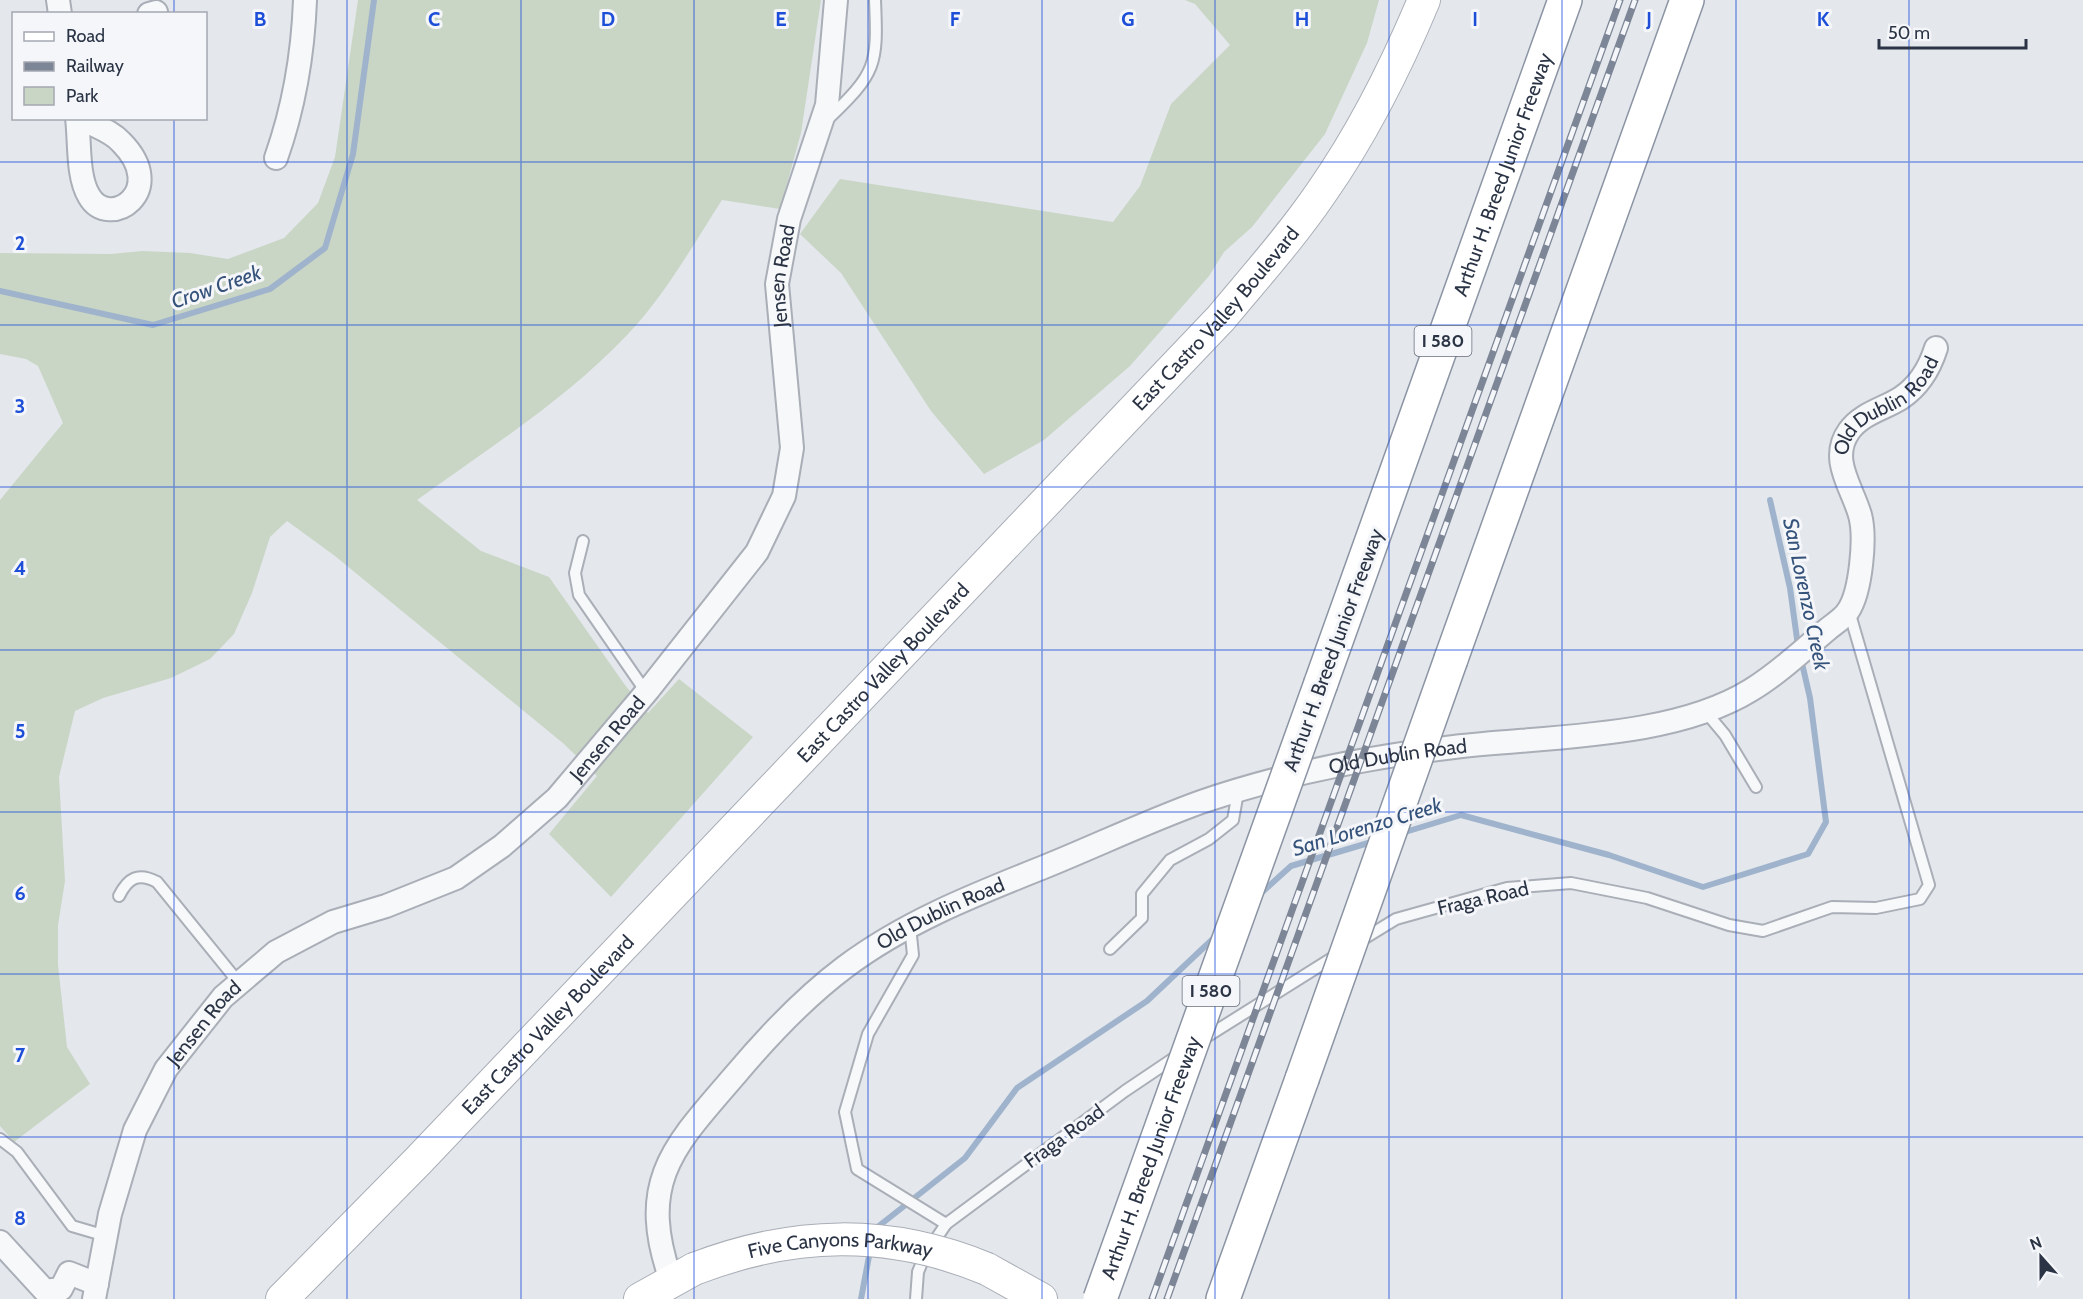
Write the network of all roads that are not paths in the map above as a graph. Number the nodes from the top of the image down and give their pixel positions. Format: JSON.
{"nodes":[{"id":1,"x":305,"y":0,"type":"edge"},
{"id":2,"x":837,"y":0,"type":"edge"},
{"id":3,"x":875,"y":0,"type":"edge"},
{"id":4,"x":1424,"y":0,"type":"edge"},
{"id":5,"x":1565,"y":0,"type":"edge"},
{"id":6,"x":1687,"y":0,"type":"edge"},
{"id":7,"x":819,"y":127,"type":"junction"},
{"id":8,"x":276,"y":158,"type":"dead end"},
{"id":9,"x":1936,"y":348,"type":"dead end"},
{"id":10,"x":583,"y":541,"type":"dead end"},
{"id":11,"x":1849,"y":611,"type":"junction"},
{"id":12,"x":646,"y":692,"type":"junction"},
{"id":13,"x":1705,"y":711,"type":"junction"},
{"id":14,"x":1756,"y":787,"type":"dead end"},
{"id":15,"x":1239,"y":792,"type":"junction"},
{"id":16,"x":119,"y":896,"type":"dead end"},
{"id":17,"x":910,"y":926,"type":"junction"},
{"id":18,"x":1110,"y":949,"type":"dead end"},
{"id":19,"x":239,"y":983,"type":"junction"},
{"id":20,"x":0,"y":1139,"type":"edge"},
{"id":21,"x":946,"y":1224,"type":"junction"},
{"id":22,"x":106,"y":1236,"type":"junction"},
{"id":23,"x":0,"y":1242,"type":"edge"},
{"id":24,"x":682,"y":1274,"type":"junction"},
{"id":25,"x":96,"y":1292,"type":"edge"},
{"id":26,"x":60,"y":1294,"type":"edge"},
{"id":27,"x":282,"y":1299,"type":"edge"},
{"id":28,"x":640,"y":1299,"type":"edge"},
{"id":29,"x":916,"y":1299,"type":"edge"},
{"id":30,"x":1041,"y":1299,"type":"edge"},
{"id":31,"x":1100,"y":1299,"type":"edge"},
{"id":32,"x":1223,"y":1299,"type":"edge"}],
"edges":[{"from":1,"to":8,"type":"street"},
{"from":2,"to":7,"type":"street","name":"Jensen Road"},
{"from":3,"to":7,"type":"lane"},
{"from":4,"to":27,"type":"main road","name":"East Castro Valley Boulevard"},
{"from":5,"to":31,"type":"highway","name":"Arthur H. Breed Junior Freeway","number":"I 580","bridge":true},
{"from":6,"to":32,"type":"highway","bridge":true},
{"from":7,"to":12,"type":"street","name":"Jensen Road"},
{"from":9,"to":11,"type":"street","name":"Old Dublin Road"},
{"from":10,"to":12,"type":"lane"},
{"from":11,"to":13,"type":"street","name":"Old Dublin Road"},
{"from":11,"to":21,"type":"lane","name":"Fraga Road"},
{"from":12,"to":19,"type":"street","name":"Jensen Road"},
{"from":13,"to":14,"type":"lane"},
{"from":13,"to":15,"type":"street","name":"Old Dublin Road"},
{"from":15,"to":17,"type":"street","name":"Old Dublin Road"},
{"from":15,"to":18,"type":"lane"},
{"from":16,"to":19,"type":"lane"},
{"from":17,"to":21,"type":"lane"},
{"from":17,"to":24,"type":"street","name":"Old Dublin Road"},
{"from":19,"to":22,"type":"street","name":"Jensen Road"},
{"from":20,"to":22,"type":"lane"},
{"from":21,"to":29,"type":"lane","name":"Fraga Road"},
{"from":22,"to":25,"type":"street","name":"Jensen Road"},
{"from":23,"to":26,"type":"street"},
{"from":24,"to":28,"type":"main road","name":"Five Canyons Parkway"},
{"from":24,"to":30,"type":"main road","name":"Five Canyons Parkway","bridge":true},
{"from":25,"to":26,"type":"street"}]}
